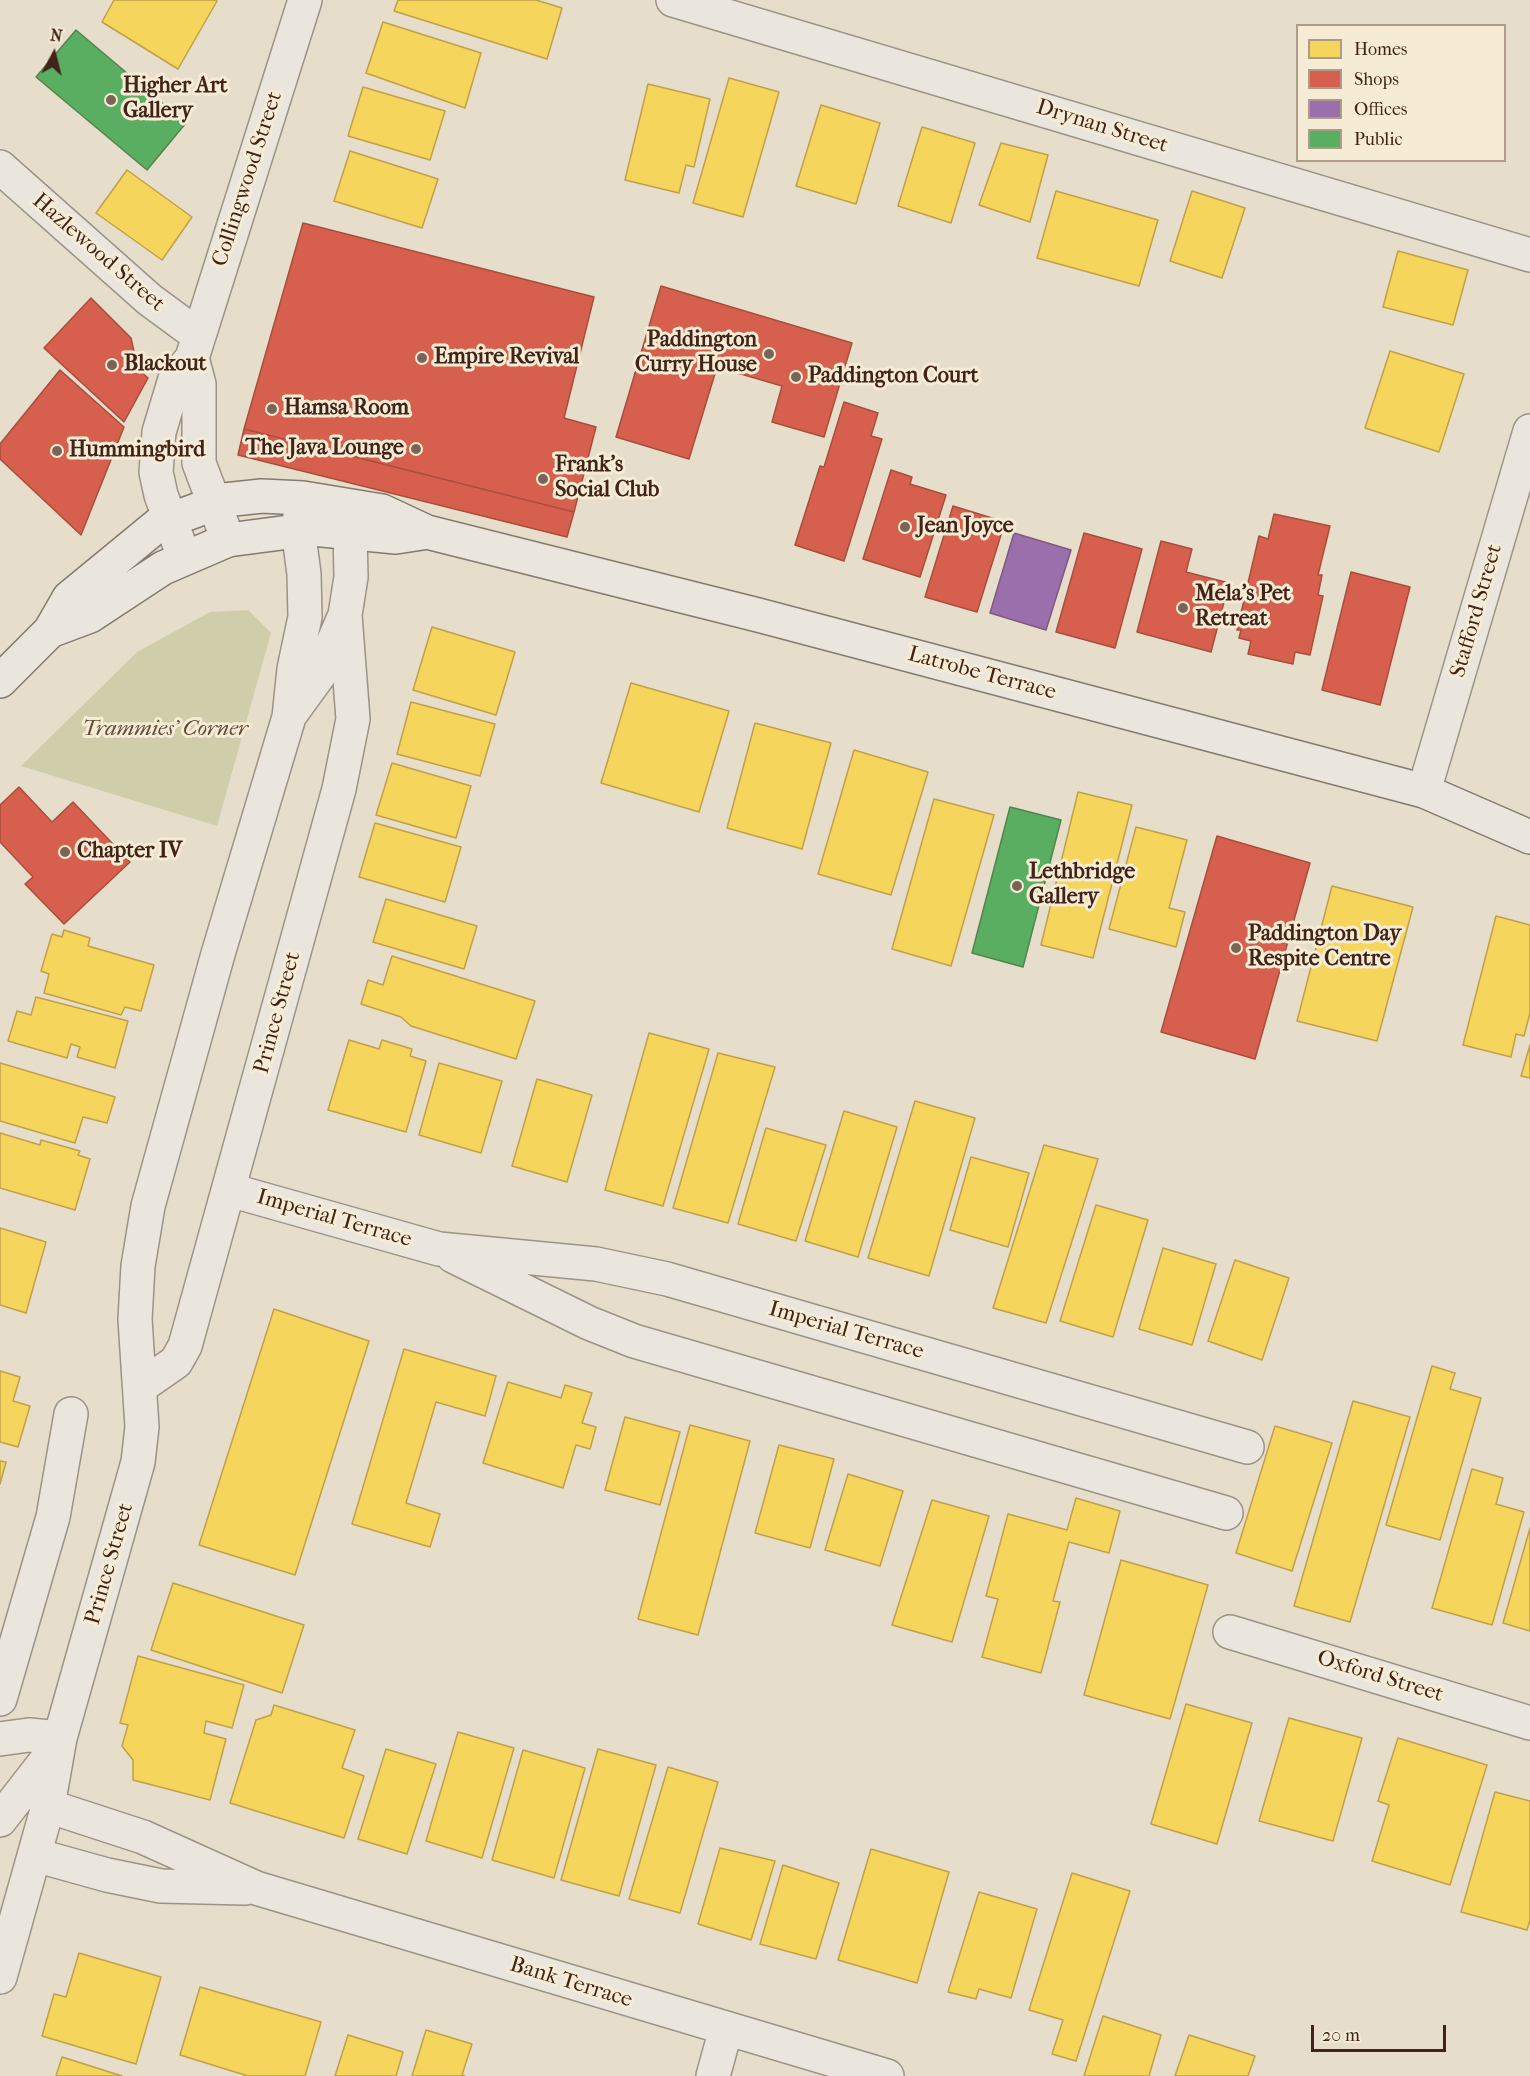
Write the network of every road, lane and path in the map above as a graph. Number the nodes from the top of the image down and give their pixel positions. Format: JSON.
{"nodes":[{"id":1,"x":305,"y":0,"type":"edge"},
{"id":2,"x":673,"y":0,"type":"edge"},
{"id":3,"x":0,"y":167,"type":"edge"},
{"id":4,"x":1530,"y":255,"type":"edge"},
{"id":5,"x":195,"y":347,"type":"junction"},
{"id":6,"x":1530,"y":431,"type":"edge"},
{"id":7,"x":303,"y":498,"type":"junction"},
{"id":8,"x":213,"y":504,"type":"junction"},
{"id":9,"x":347,"y":517,"type":"junction"},
{"id":10,"x":170,"y":520,"type":"junction"},
{"id":11,"x":298,"y":530,"type":"junction"},
{"id":12,"x":228,"y":540,"type":"junction"},
{"id":13,"x":184,"y":557,"type":"junction"},
{"id":14,"x":345,"y":615,"type":"junction"},
{"id":15,"x":50,"y":631,"type":"junction"},
{"id":16,"x":0,"y":681,"type":"edge"},
{"id":17,"x":290,"y":717,"type":"junction"},
{"id":18,"x":1424,"y":791,"type":"junction"},
{"id":19,"x":1530,"y":837,"type":"edge"},
{"id":20,"x":230,"y":1190,"type":"junction"},
{"id":21,"x":439,"y":1249,"type":"junction"},
{"id":22,"x":140,"y":1387,"type":"junction"},
{"id":23,"x":71,"y":1414,"type":"dead end"},
{"id":24,"x":1247,"y":1447,"type":"dead end"},
{"id":25,"x":1227,"y":1513,"type":"dead end"},
{"id":26,"x":1230,"y":1632,"type":"dead end"},
{"id":27,"x":0,"y":1699,"type":"edge"},
{"id":28,"x":1530,"y":1723,"type":"edge"},
{"id":29,"x":0,"y":1739,"type":"edge"},
{"id":30,"x":59,"y":1742,"type":"junction"},
{"id":31,"x":48,"y":1806,"type":"junction"},
{"id":32,"x":0,"y":1820,"type":"edge"},
{"id":33,"x":35,"y":1855,"type":"junction"},
{"id":34,"x":256,"y":1888,"type":"junction"},
{"id":35,"x":0,"y":1977,"type":"edge"},
{"id":36,"x":726,"y":2029,"type":"junction"},
{"id":37,"x":713,"y":2076,"type":"edge"},
{"id":38,"x":887,"y":2076,"type":"edge"}],
"edges":[{"from":1,"to":5,"type":"street","name":"Collingwood Street"},
{"from":2,"to":4,"type":"street","name":"Drynan Street"},
{"from":3,"to":5,"type":"street","name":"Hazlewood Street"},
{"from":5,"to":8,"type":"street"},
{"from":5,"to":10,"type":"street","name":"Collingwood Street"},
{"from":6,"to":18,"type":"street","name":"Stafford Street"},
{"from":7,"to":8,"type":"street","name":"Latrobe Terrace"},
{"from":7,"to":9,"type":"street","name":"Latrobe Terrace"},
{"from":7,"to":11,"type":"street","name":"Prince Street"},
{"from":8,"to":10,"type":"street","name":"Latrobe Terrace"},
{"from":8,"to":12,"type":"street"},
{"from":9,"to":11,"type":"street","name":"Latrobe Terrace"},
{"from":9,"to":14,"type":"street","name":"Prince Street"},
{"from":9,"to":18,"type":"street","name":"Latrobe Terrace"},
{"from":10,"to":13,"type":"street","name":"Collingwood Street"},
{"from":10,"to":15,"type":"street","name":"Latrobe Terrace"},
{"from":11,"to":12,"type":"street","name":"Latrobe Terrace"},
{"from":11,"to":17,"type":"street","name":"Prince Street"},
{"from":12,"to":13,"type":"street","name":"Latrobe Terrace"},
{"from":13,"to":15,"type":"street","name":"Latrobe Terrace"},
{"from":14,"to":17,"type":"street","name":"Prince Street"},
{"from":14,"to":20,"type":"street","name":"Prince Street"},
{"from":15,"to":16,"type":"street","name":"Latrobe Terrace"},
{"from":17,"to":22,"type":"street","name":"Prince Street"},
{"from":18,"to":19,"type":"street","name":"Latrobe Terrace"},
{"from":20,"to":21,"type":"street","name":"Imperial Terrace"},
{"from":20,"to":22,"type":"street","name":"Prince Street"},
{"from":21,"to":24,"type":"street","name":"Imperial Terrace"},
{"from":21,"to":25,"type":"street","name":"Imperial Terrace"},
{"from":22,"to":30,"type":"street","name":"Prince Street"},
{"from":23,"to":27,"type":"street"},
{"from":26,"to":28,"type":"street","name":"Oxford Street"},
{"from":29,"to":30,"type":"street"},
{"from":30,"to":31,"type":"street","name":"Prince Street"},
{"from":30,"to":32,"type":"street","name":"Prince Street"},
{"from":31,"to":33,"type":"street","name":"Prince Street"},
{"from":31,"to":34,"type":"street","name":"Bank Terrace"},
{"from":33,"to":34,"type":"street","name":"Bank Terrace"},
{"from":33,"to":35,"type":"street","name":"Prince Street"},
{"from":34,"to":36,"type":"street","name":"Bank Terrace"},
{"from":36,"to":37,"type":"street"},
{"from":36,"to":38,"type":"street","name":"Bank Terrace"}]}
